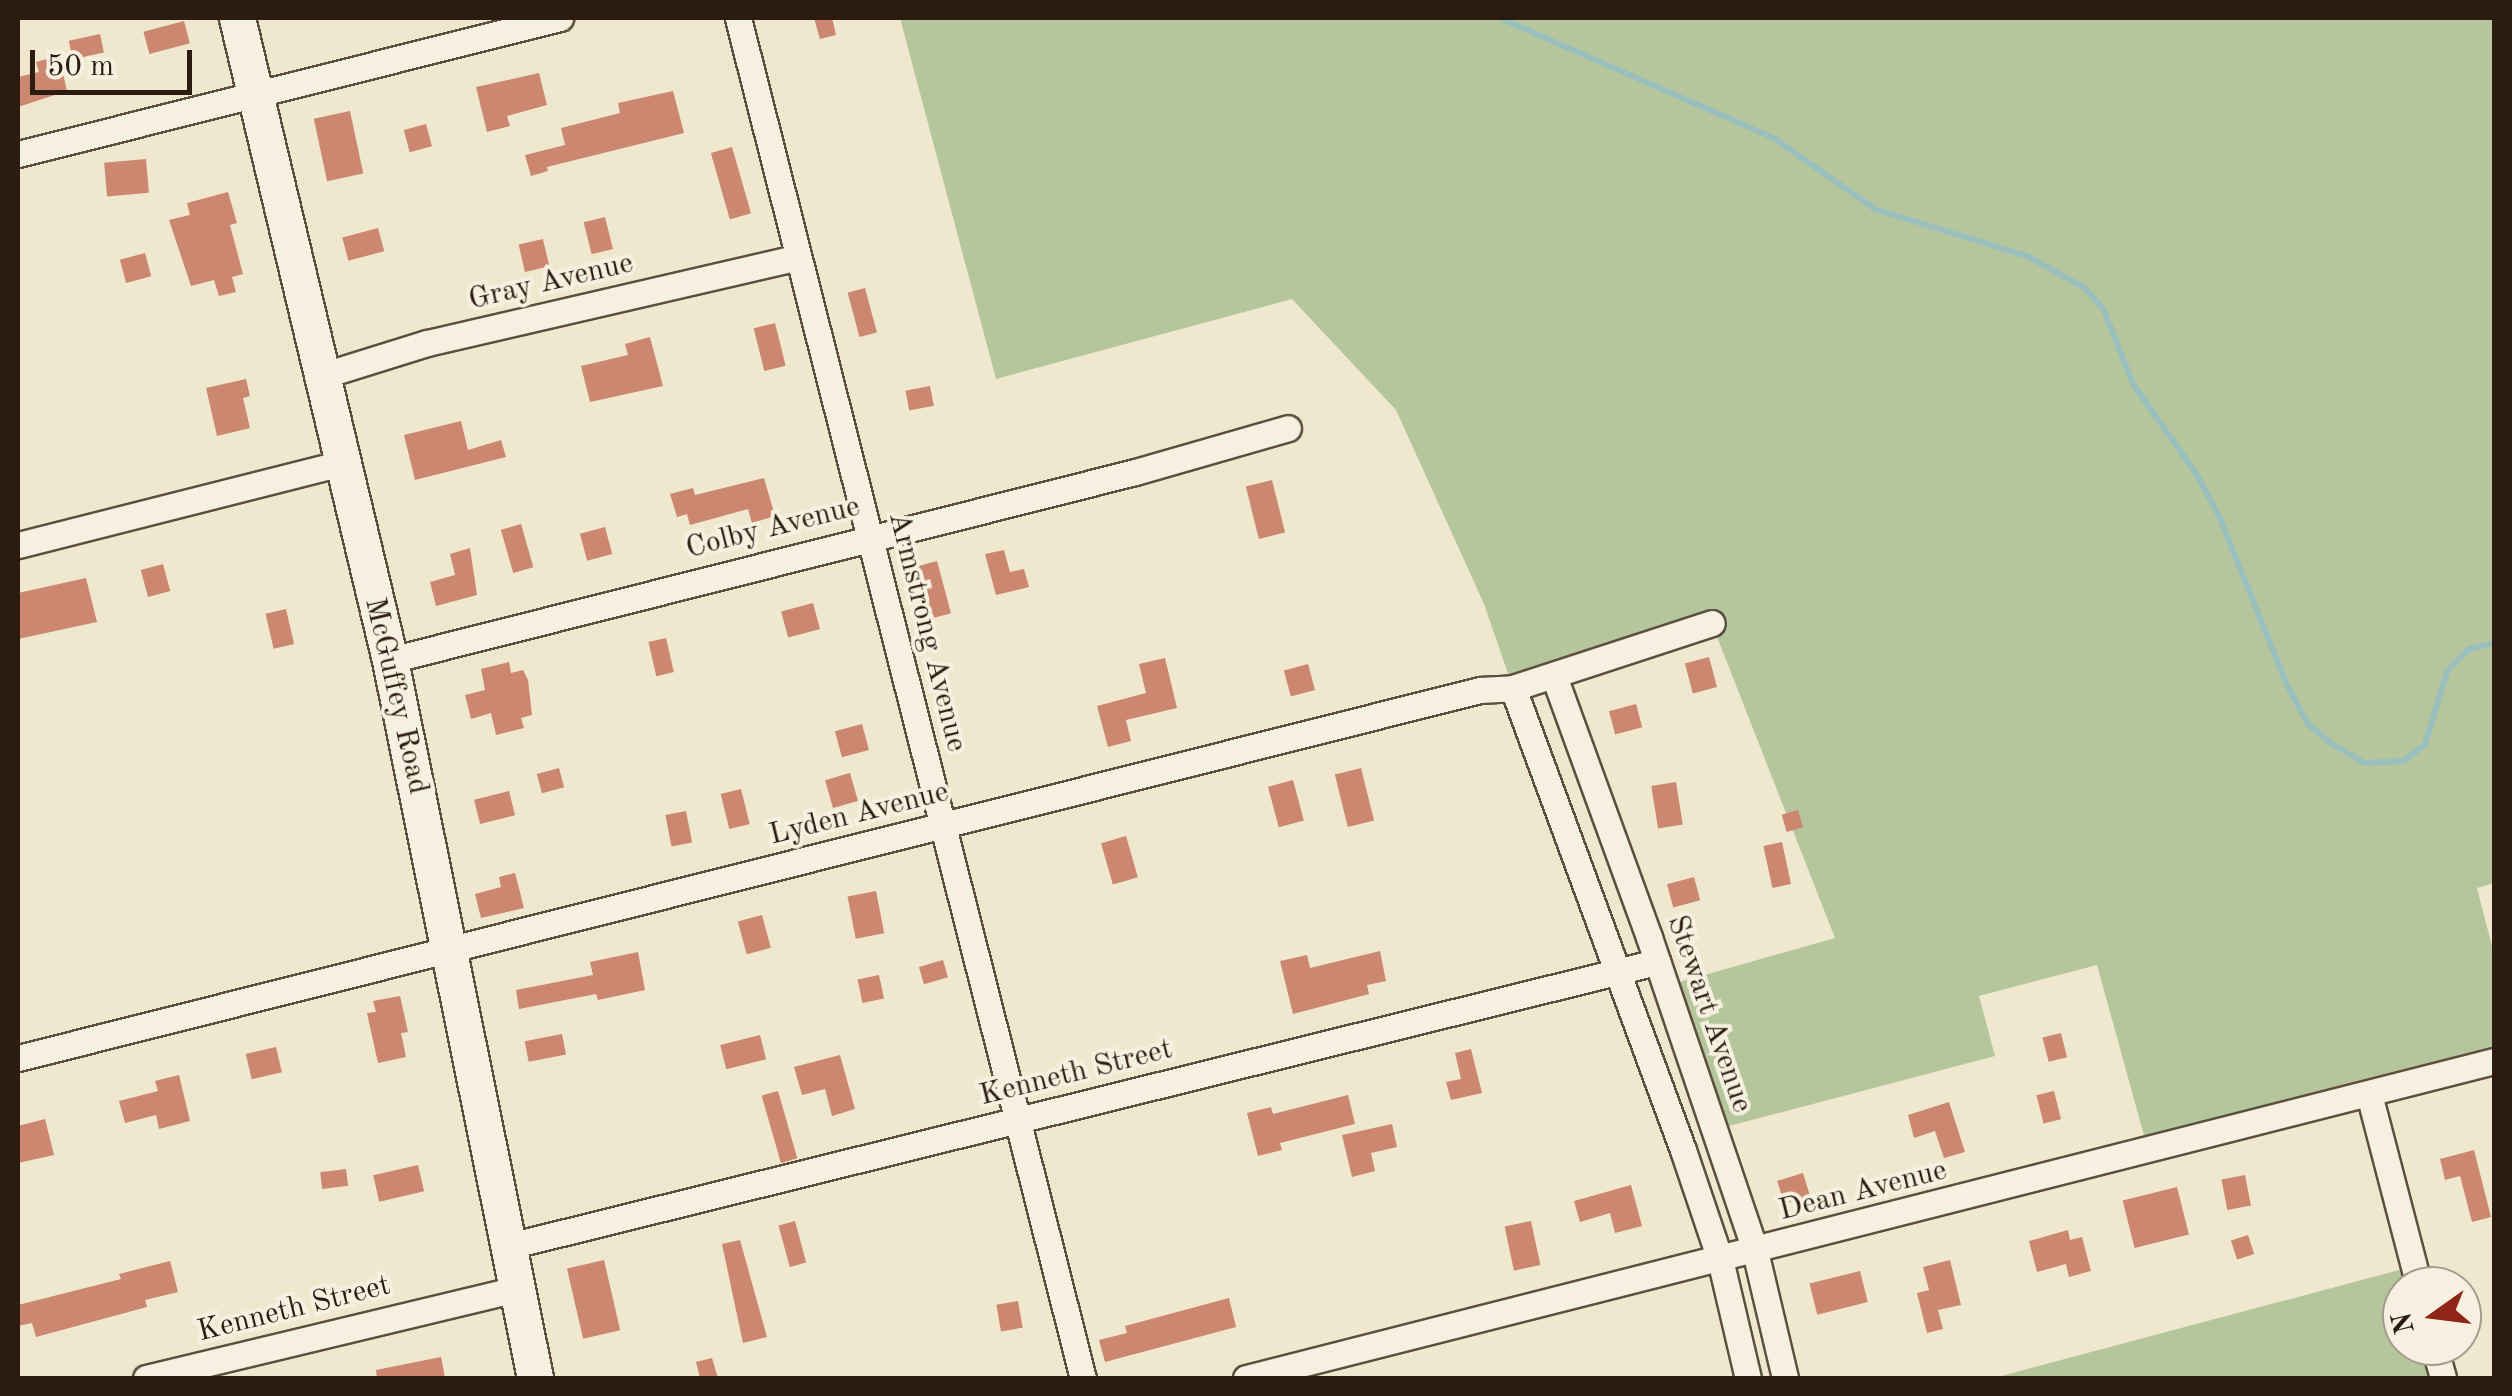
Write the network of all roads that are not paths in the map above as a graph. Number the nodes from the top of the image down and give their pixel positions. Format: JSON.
{"nodes":[{"id":1,"x":237,"y":18,"type":"edge"},
{"id":2,"x":560,"y":18,"type":"edge"},
{"id":3,"x":738,"y":18,"type":"edge"},
{"id":4,"x":255,"y":94,"type":"junction"},
{"id":5,"x":18,"y":154,"type":"edge"},
{"id":6,"x":796,"y":258,"type":"junction"},
{"id":7,"x":321,"y":376,"type":"junction"},
{"id":8,"x":1288,"y":428,"type":"dead end"},
{"id":9,"x":342,"y":463,"type":"junction"},
{"id":10,"x":871,"y":537,"type":"junction"},
{"id":11,"x":18,"y":545,"type":"edge"},
{"id":12,"x":1712,"y":623,"type":"dead end"},
{"id":13,"x":390,"y":660,"type":"junction"},
{"id":14,"x":1554,"y":676,"type":"junction"},
{"id":15,"x":1514,"y":688,"type":"junction"},
{"id":16,"x":942,"y":827,"type":"junction"},
{"id":17,"x":451,"y":948,"type":"junction"},
{"id":18,"x":1658,"y":962,"type":"junction"},
{"id":19,"x":1616,"y":971,"type":"junction"},
{"id":20,"x":18,"y":1058,"type":"edge"},
{"id":21,"x":2494,"y":1061,"type":"edge"},
{"id":22,"x":2370,"y":1094,"type":"junction"},
{"id":23,"x":1016,"y":1121,"type":"junction"},
{"id":24,"x":508,"y":1246,"type":"junction"},
{"id":25,"x":1756,"y":1251,"type":"junction"},
{"id":26,"x":1720,"y":1259,"type":"junction"},
{"id":27,"x":2414,"y":1266,"type":"edge"},
{"id":28,"x":516,"y":1289,"type":"junction"},
{"id":29,"x":146,"y":1378,"type":"edge"},
{"id":30,"x":535,"y":1378,"type":"edge"},
{"id":31,"x":1083,"y":1378,"type":"edge"},
{"id":32,"x":1246,"y":1378,"type":"edge"},
{"id":33,"x":1748,"y":1378,"type":"edge"},
{"id":34,"x":1786,"y":1378,"type":"edge"}],
"edges":[{"from":1,"to":4,"type":"street","name":"McGuffey Road"},
{"from":2,"to":4,"type":"street"},
{"from":3,"to":6,"type":"street","name":"Armstrong Avenue"},
{"from":4,"to":5,"type":"street"},
{"from":4,"to":7,"type":"street","name":"McGuffey Road"},
{"from":6,"to":7,"type":"street","name":"Gray Avenue"},
{"from":6,"to":10,"type":"street","name":"Armstrong Avenue"},
{"from":7,"to":9,"type":"street","name":"McGuffey Road"},
{"from":8,"to":10,"type":"street","name":"Colby Avenue"},
{"from":9,"to":11,"type":"street"},
{"from":9,"to":13,"type":"street","name":"McGuffey Road"},
{"from":10,"to":13,"type":"street","name":"Colby Avenue"},
{"from":10,"to":16,"type":"street","name":"Armstrong Avenue"},
{"from":12,"to":14,"type":"street","name":"Lyden Avenue"},
{"from":13,"to":17,"type":"street","name":"McGuffey Road"},
{"from":14,"to":15,"type":"street","name":"Lyden Avenue"},
{"from":14,"to":18,"type":"street","name":"Stewart Avenue"},
{"from":15,"to":16,"type":"street","name":"Lyden Avenue"},
{"from":15,"to":19,"type":"street"},
{"from":16,"to":17,"type":"street","name":"Lyden Avenue"},
{"from":16,"to":23,"type":"street","name":"Armstrong Avenue"},
{"from":17,"to":20,"type":"street","name":"Lyden Avenue"},
{"from":17,"to":24,"type":"street","name":"McGuffey Road"},
{"from":18,"to":19,"type":"street","name":"Kenneth Street"},
{"from":18,"to":25,"type":"street","name":"Stewart Avenue"},
{"from":19,"to":23,"type":"street","name":"Kenneth Street"},
{"from":19,"to":26,"type":"street"},
{"from":21,"to":22,"type":"street","name":"Dean Avenue"},
{"from":22,"to":25,"type":"street","name":"Dean Avenue"},
{"from":22,"to":27,"type":"street"},
{"from":23,"to":24,"type":"street","name":"Kenneth Street"},
{"from":23,"to":31,"type":"street","name":"Armstrong Avenue"},
{"from":24,"to":28,"type":"street","name":"McGuffey Road"},
{"from":25,"to":26,"type":"street","name":"Dean Avenue"},
{"from":25,"to":34,"type":"street","name":"Stewart Avenue"},
{"from":26,"to":32,"type":"street","name":"Dean Avenue"},
{"from":26,"to":33,"type":"street"},
{"from":28,"to":29,"type":"street","name":"Kenneth Street"},
{"from":28,"to":30,"type":"street","name":"McGuffey Road"}]}
